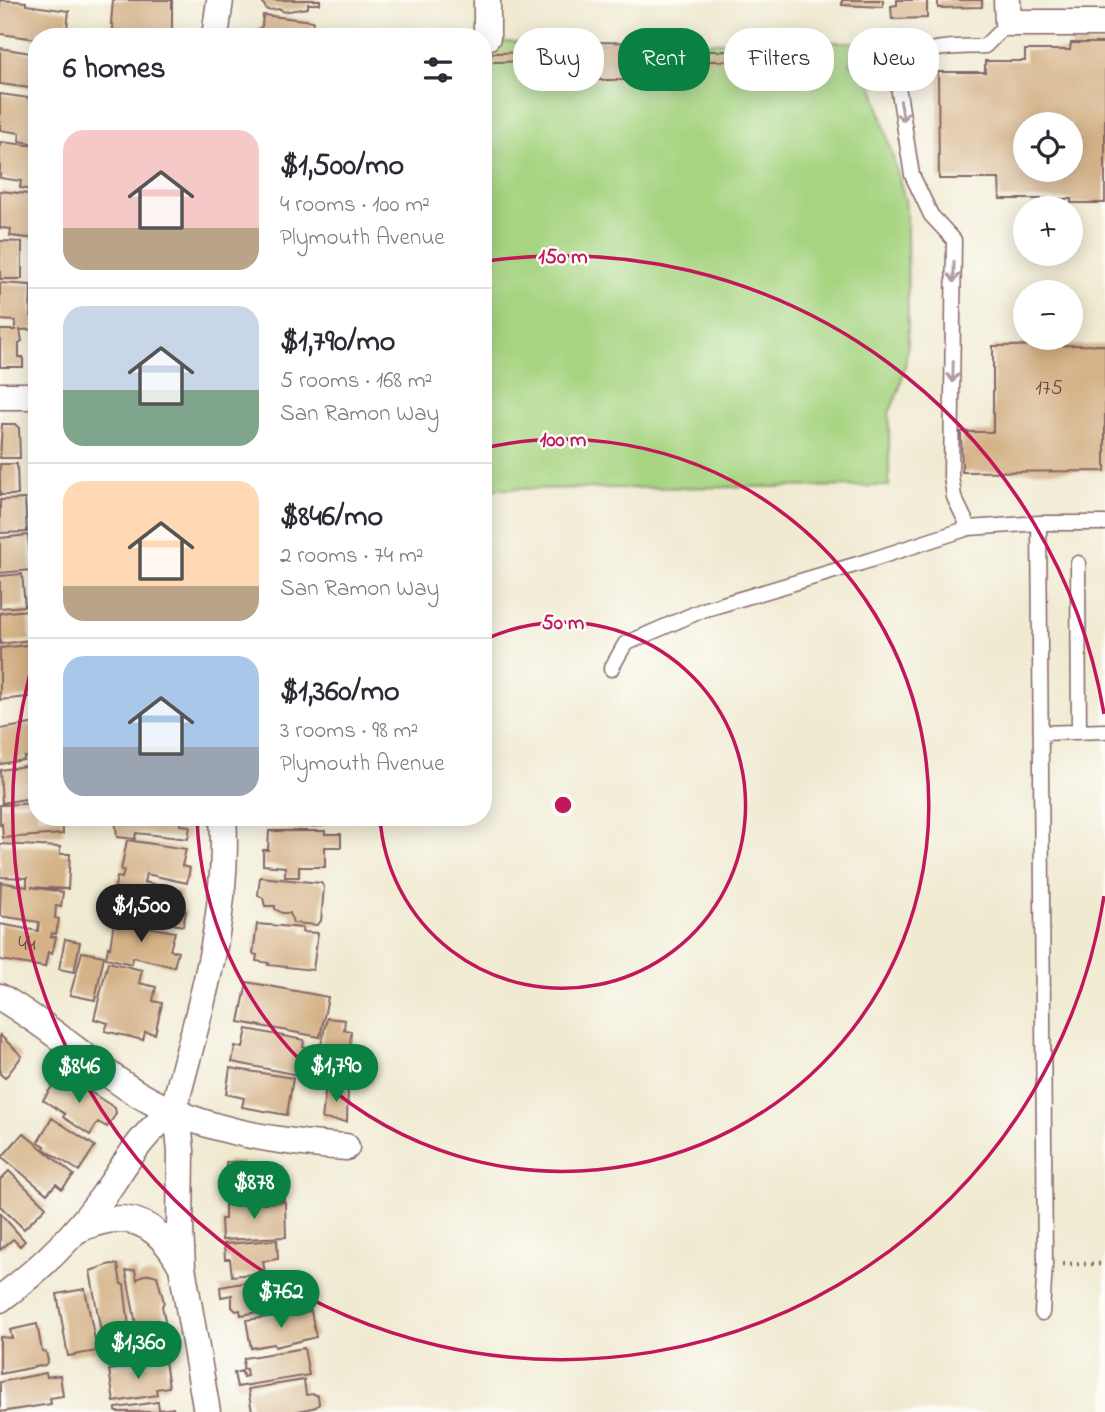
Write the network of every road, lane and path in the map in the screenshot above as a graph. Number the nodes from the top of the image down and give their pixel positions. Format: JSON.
{"nodes":[{"id":1,"x":220,"y":0,"type":"edge"},
{"id":2,"x":487,"y":0,"type":"edge"},
{"id":3,"x":1007,"y":12,"type":"edge"},
{"id":4,"x":1105,"y":23,"type":"edge"},
{"id":5,"x":216,"y":28,"type":"edge"},
{"id":6,"x":487,"y":28,"type":"edge"},
{"id":7,"x":0,"y":396,"type":"edge"},
{"id":8,"x":28,"y":396,"type":"edge"},
{"id":9,"x":1039,"y":523,"type":"junction"},
{"id":10,"x":1105,"y":523,"type":"edge"},
{"id":11,"x":970,"y":527,"type":"junction"},
{"id":12,"x":1078,"y":563,"type":"dead end"},
{"id":13,"x":611,"y":669,"type":"dead end"},
{"id":14,"x":1105,"y":731,"type":"edge"},
{"id":15,"x":1079,"y":732,"type":"junction"},
{"id":16,"x":1041,"y":733,"type":"junction"},
{"id":17,"x":223,"y":826,"type":"edge"},
{"id":18,"x":0,"y":997,"type":"edge"},
{"id":19,"x":173,"y":1112,"type":"junction"},
{"id":20,"x":346,"y":1147,"type":"dead end"},
{"id":21,"x":75,"y":1231,"type":"junction"},
{"id":22,"x":1045,"y":1264,"type":"junction"},
{"id":23,"x":1105,"y":1264,"type":"edge"},
{"id":24,"x":182,"y":1267,"type":"junction"},
{"id":25,"x":0,"y":1298,"type":"edge"},
{"id":26,"x":1042,"y":1313,"type":"dead end"},
{"id":27,"x":208,"y":1412,"type":"edge"}],
"edges":[{"from":1,"to":5,"type":"street"},
{"from":2,"to":6,"type":"street"},
{"from":3,"to":4,"type":"street"},
{"from":3,"to":11,"type":"lane","one_way":true},
{"from":7,"to":8,"type":"street"},
{"from":9,"to":10,"type":"lane"},
{"from":9,"to":11,"type":"lane"},
{"from":9,"to":16,"type":"lane"},
{"from":11,"to":13,"type":"lane"},
{"from":12,"to":15,"type":"lane"},
{"from":14,"to":15,"type":"lane"},
{"from":15,"to":16,"type":"lane"},
{"from":16,"to":22,"type":"lane"},
{"from":17,"to":19,"type":"street"},
{"from":18,"to":19,"type":"street"},
{"from":19,"to":20,"type":"street"},
{"from":19,"to":21,"type":"street"},
{"from":19,"to":24,"type":"street"},
{"from":21,"to":24,"type":"street"},
{"from":21,"to":25,"type":"street"},
{"from":22,"to":23,"type":"path"},
{"from":22,"to":26,"type":"lane"},
{"from":24,"to":27,"type":"street"}]}
